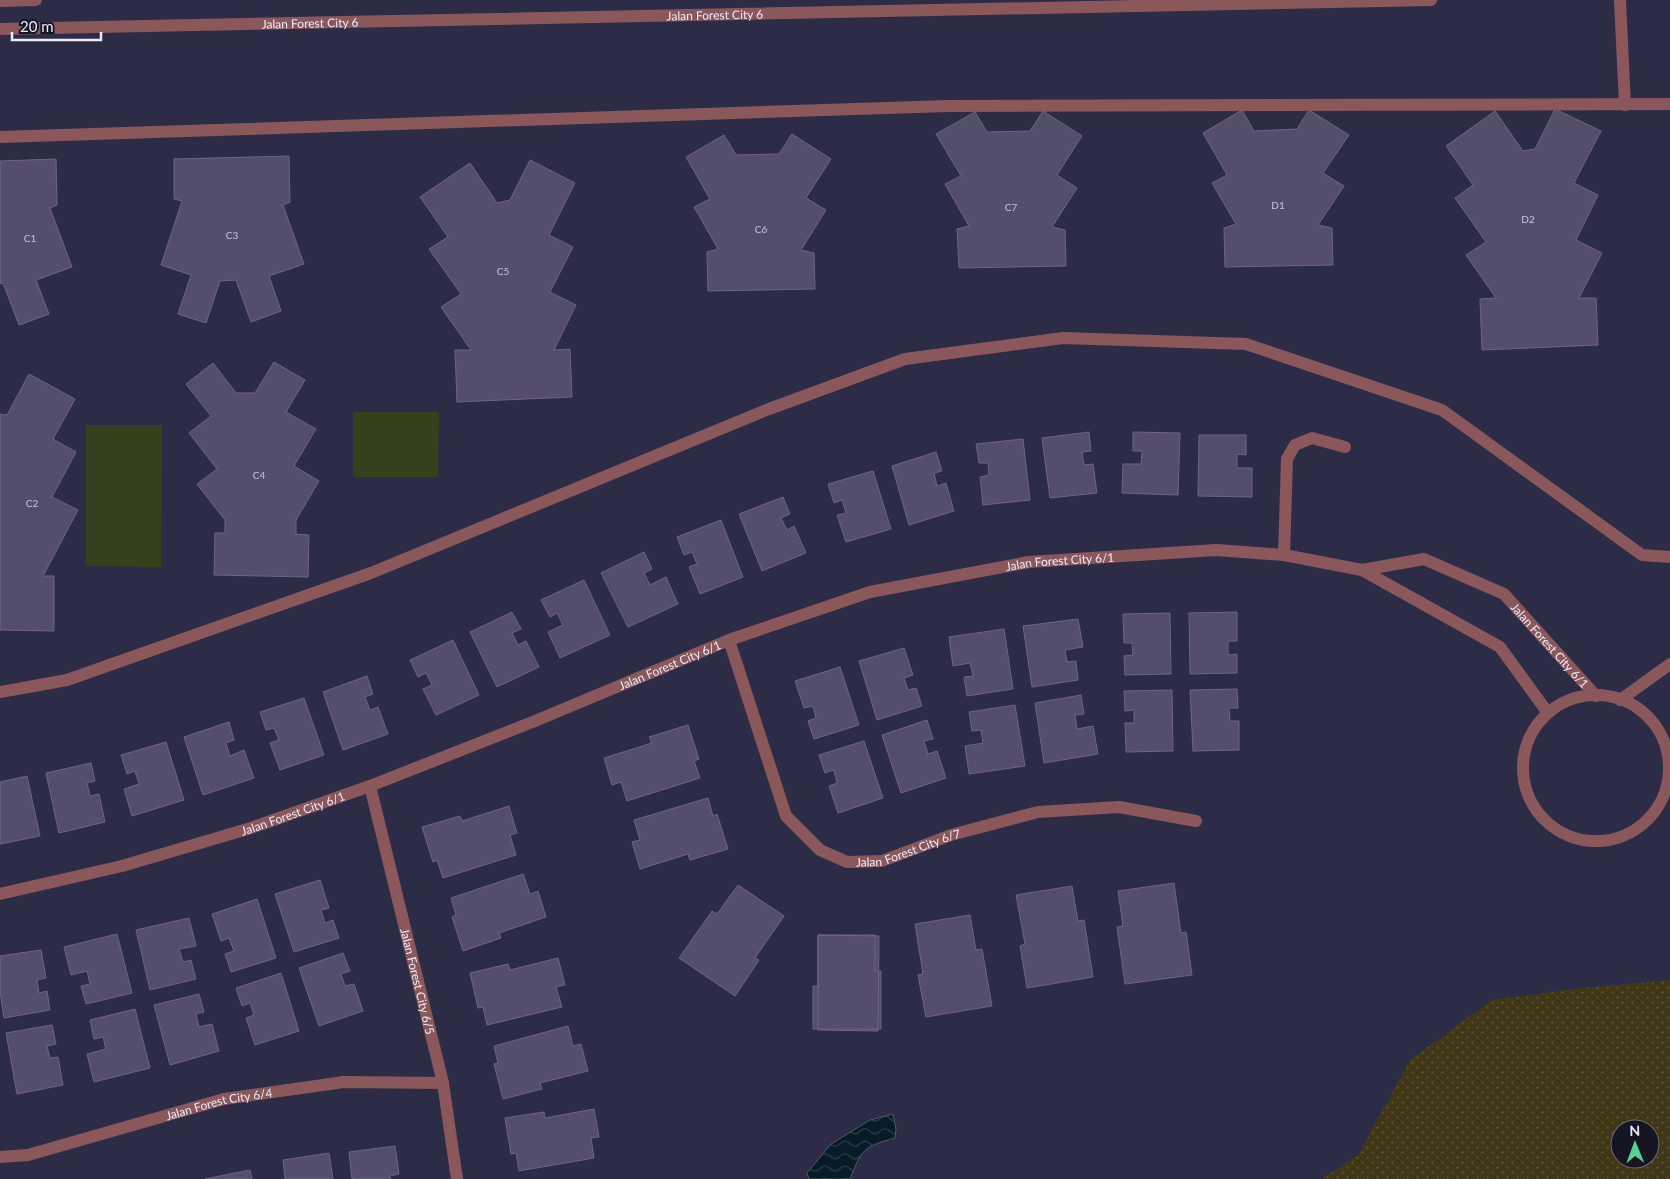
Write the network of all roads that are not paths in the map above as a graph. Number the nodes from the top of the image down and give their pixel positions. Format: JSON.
{"nodes":[{"id":1,"x":36,"y":0,"type":"edge"},
{"id":2,"x":1430,"y":0,"type":"edge"},
{"id":3,"x":1620,"y":0,"type":"edge"},
{"id":4,"x":0,"y":1,"type":"edge"},
{"id":5,"x":0,"y":29,"type":"edge"},
{"id":6,"x":1670,"y":104,"type":"edge"},
{"id":7,"x":1625,"y":105,"type":"junction"},
{"id":8,"x":0,"y":136,"type":"edge"},
{"id":9,"x":1345,"y":447,"type":"dead end"},
{"id":10,"x":1284,"y":555,"type":"junction"},
{"id":11,"x":1670,"y":557,"type":"edge"},
{"id":12,"x":1362,"y":570,"type":"junction"},
{"id":13,"x":730,"y":640,"type":"junction"},
{"id":14,"x":1670,"y":664,"type":"edge"},
{"id":15,"x":0,"y":692,"type":"edge"},
{"id":16,"x":1596,"y":696,"type":"junction"},
{"id":17,"x":1620,"y":700,"type":"junction"},
{"id":18,"x":1548,"y":713,"type":"junction"},
{"id":19,"x":1668,"y":748,"type":"edge"},
{"id":20,"x":370,"y":786,"type":"junction"},
{"id":21,"x":1196,"y":821,"type":"dead end"},
{"id":22,"x":0,"y":894,"type":"edge"},
{"id":23,"x":443,"y":1083,"type":"junction"},
{"id":24,"x":0,"y":1157,"type":"edge"},
{"id":25,"x":456,"y":1179,"type":"edge"}],
"edges":[{"from":1,"to":4,"type":"street"},
{"from":2,"to":5,"type":"street","name":"Jalan Forest City 6"},
{"from":3,"to":7,"type":"street"},
{"from":6,"to":7,"type":"street"},
{"from":7,"to":8,"type":"street"},
{"from":9,"to":10,"type":"street"},
{"from":10,"to":12,"type":"street","name":"Jalan Forest City 6/1"},
{"from":10,"to":13,"type":"street","name":"Jalan Forest City 6/1"},
{"from":11,"to":15,"type":"street"},
{"from":12,"to":16,"type":"street","name":"Jalan Forest City 6/1"},
{"from":12,"to":18,"type":"street","name":"Jalan Forest City 6/1"},
{"from":13,"to":20,"type":"street","name":"Jalan Forest City 6/1"},
{"from":13,"to":21,"type":"street","name":"Jalan Forest City 6/7"},
{"from":14,"to":17,"type":"street"},
{"from":16,"to":17,"type":"street"},
{"from":16,"to":18,"type":"street"},
{"from":17,"to":19,"type":"street"},
{"from":18,"to":19,"type":"street"},
{"from":20,"to":22,"type":"street","name":"Jalan Forest City 6/1"},
{"from":20,"to":23,"type":"street","name":"Jalan Forest City 6/5"},
{"from":23,"to":24,"type":"street","name":"Jalan Forest City 6/4"},
{"from":23,"to":25,"type":"street","name":"Jalan Forest City 6/5"}]}
